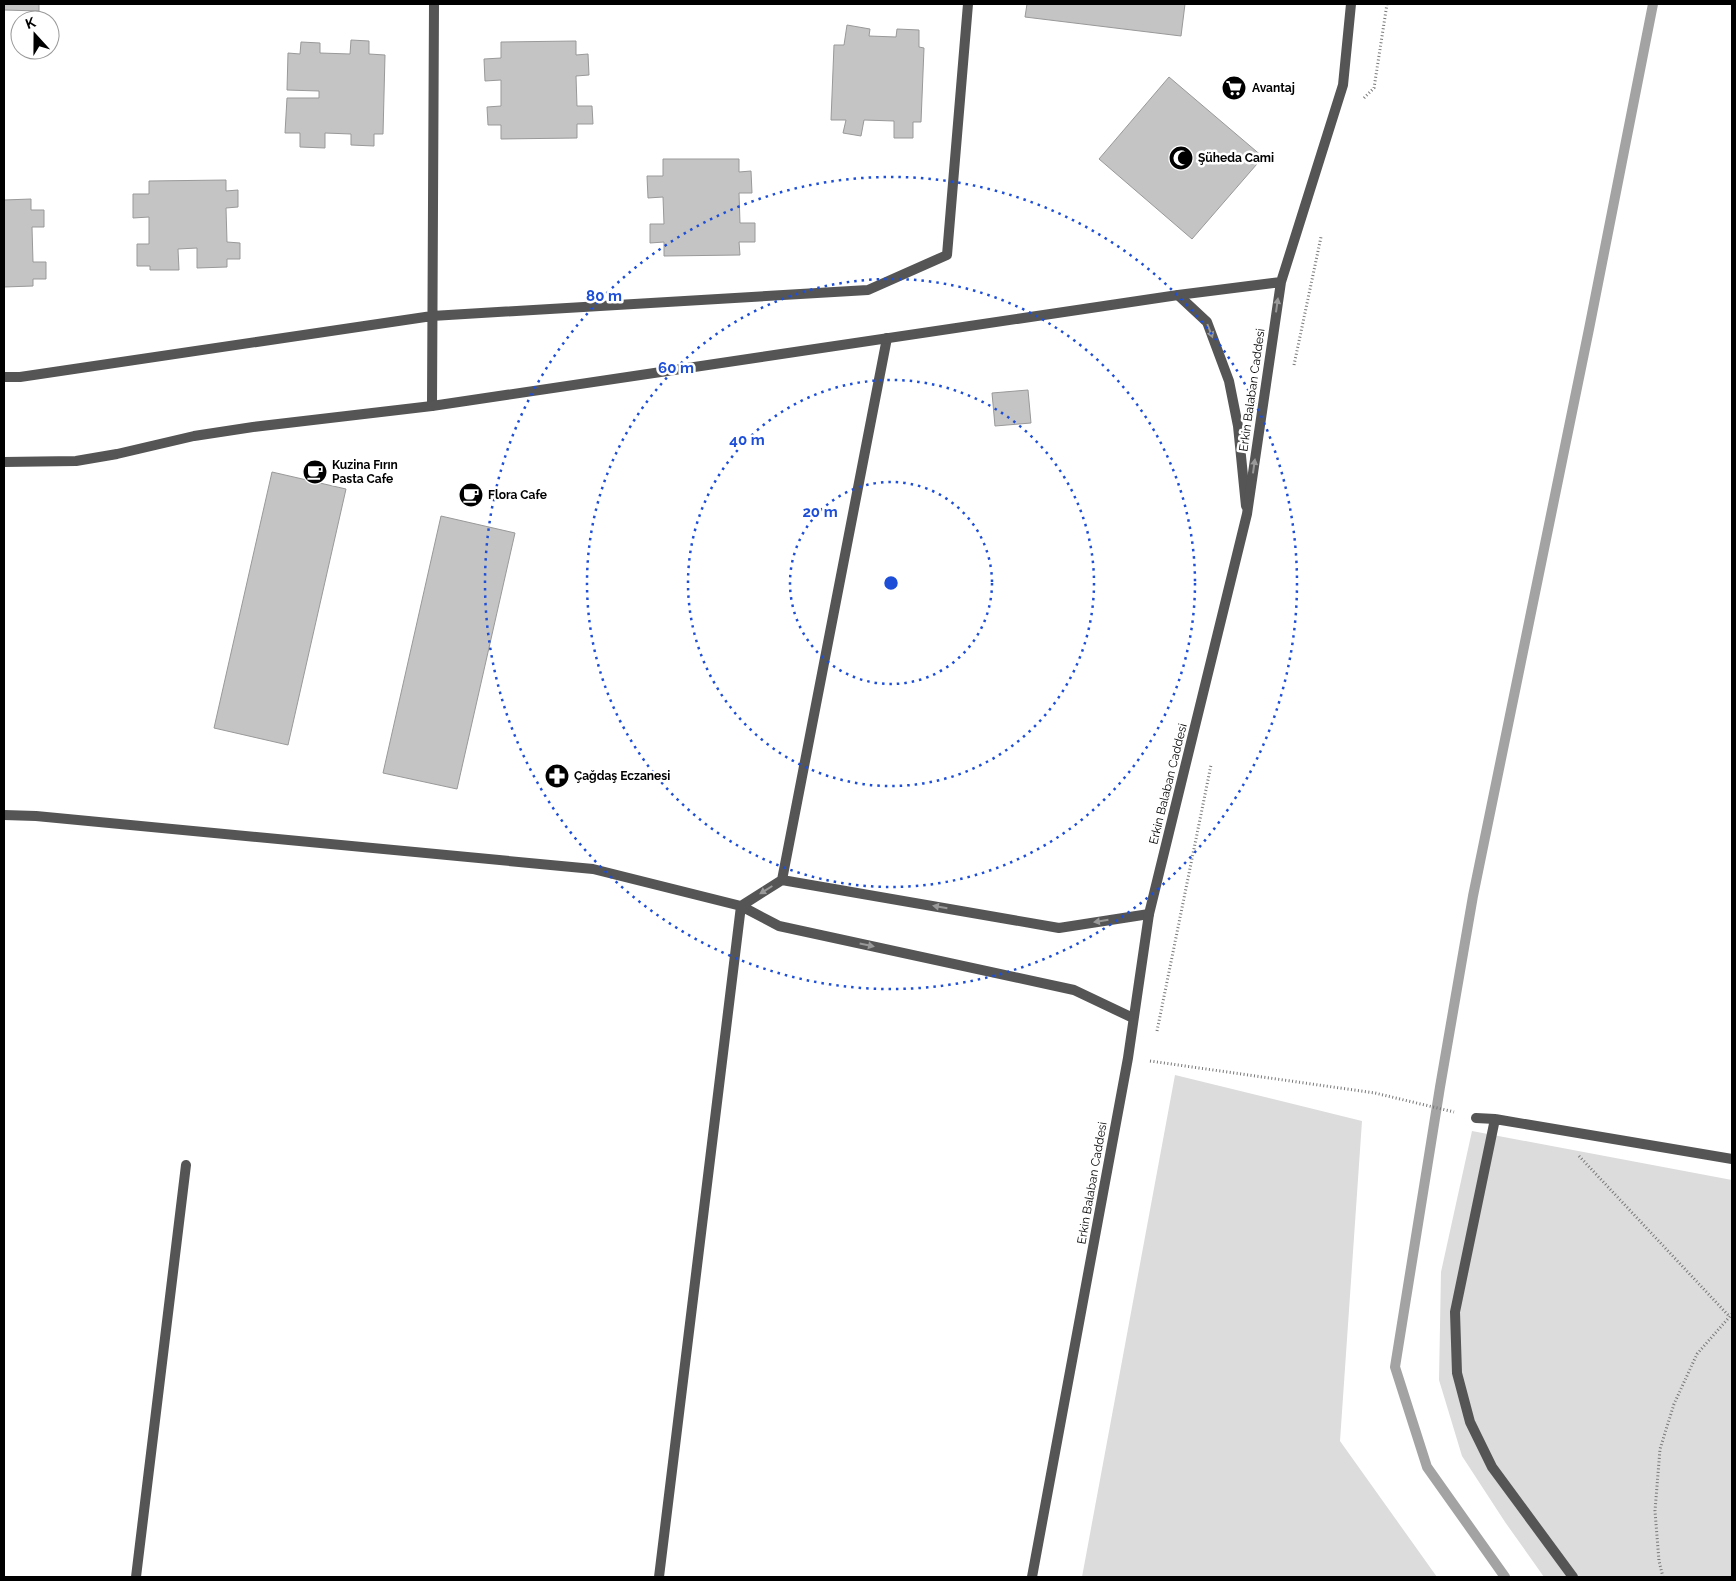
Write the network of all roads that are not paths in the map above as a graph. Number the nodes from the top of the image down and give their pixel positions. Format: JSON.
{"nodes":[{"id":1,"x":434,"y":4,"type":"edge"},
{"id":2,"x":968,"y":4,"type":"edge"},
{"id":3,"x":1351,"y":4,"type":"edge"},
{"id":4,"x":1281,"y":282,"type":"junction"},
{"id":5,"x":1178,"y":295,"type":"junction"},
{"id":6,"x":432,"y":316,"type":"junction"},
{"id":7,"x":887,"y":338,"type":"junction"},
{"id":8,"x":4,"y":377,"type":"edge"},
{"id":9,"x":432,"y":406,"type":"junction"},
{"id":10,"x":4,"y":462,"type":"edge"},
{"id":11,"x":1247,"y":514,"type":"junction"},
{"id":12,"x":4,"y":815,"type":"edge"},
{"id":13,"x":782,"y":880,"type":"junction"},
{"id":14,"x":741,"y":906,"type":"junction"},
{"id":15,"x":1149,"y":914,"type":"junction"},
{"id":16,"x":1133,"y":1018,"type":"junction"},
{"id":17,"x":1476,"y":1118,"type":"road end"},
{"id":18,"x":1495,"y":1119,"type":"junction"},
{"id":19,"x":1732,"y":1159,"type":"edge"},
{"id":20,"x":186,"y":1165,"type":"dead end"},
{"id":21,"x":136,"y":1577,"type":"edge"},
{"id":22,"x":659,"y":1577,"type":"edge"},
{"id":23,"x":1032,"y":1577,"type":"edge"},
{"id":24,"x":1573,"y":1577,"type":"edge"}],
"edges":[{"from":1,"to":6,"type":"street"},
{"from":2,"to":6,"type":"street"},
{"from":3,"to":4,"type":"street","name":"Erkin Balaban Caddesi"},
{"from":4,"to":5,"type":"street"},
{"from":11,"to":4,"type":"street","name":"Erkin Balaban Caddesi","one_way":true},
{"from":5,"to":7,"type":"street"},
{"from":5,"to":11,"type":"street","one_way":true},
{"from":6,"to":8,"type":"street"},
{"from":6,"to":9,"type":"street"},
{"from":7,"to":9,"type":"street"},
{"from":7,"to":13,"type":"street"},
{"from":9,"to":10,"type":"street"},
{"from":11,"to":15,"type":"street","name":"Erkin Balaban Caddesi"},
{"from":12,"to":14,"type":"street"},
{"from":13,"to":14,"type":"street","one_way":true},
{"from":15,"to":13,"type":"street","one_way":true},
{"from":14,"to":16,"type":"street","one_way":true},
{"from":14,"to":22,"type":"street"},
{"from":15,"to":16,"type":"street","name":"Erkin Balaban Caddesi"},
{"from":16,"to":23,"type":"street","name":"Erkin Balaban Caddesi"},
{"from":17,"to":18,"type":"street"},
{"from":18,"to":19,"type":"street"},
{"from":18,"to":24,"type":"street"},
{"from":20,"to":21,"type":"street"}]}
